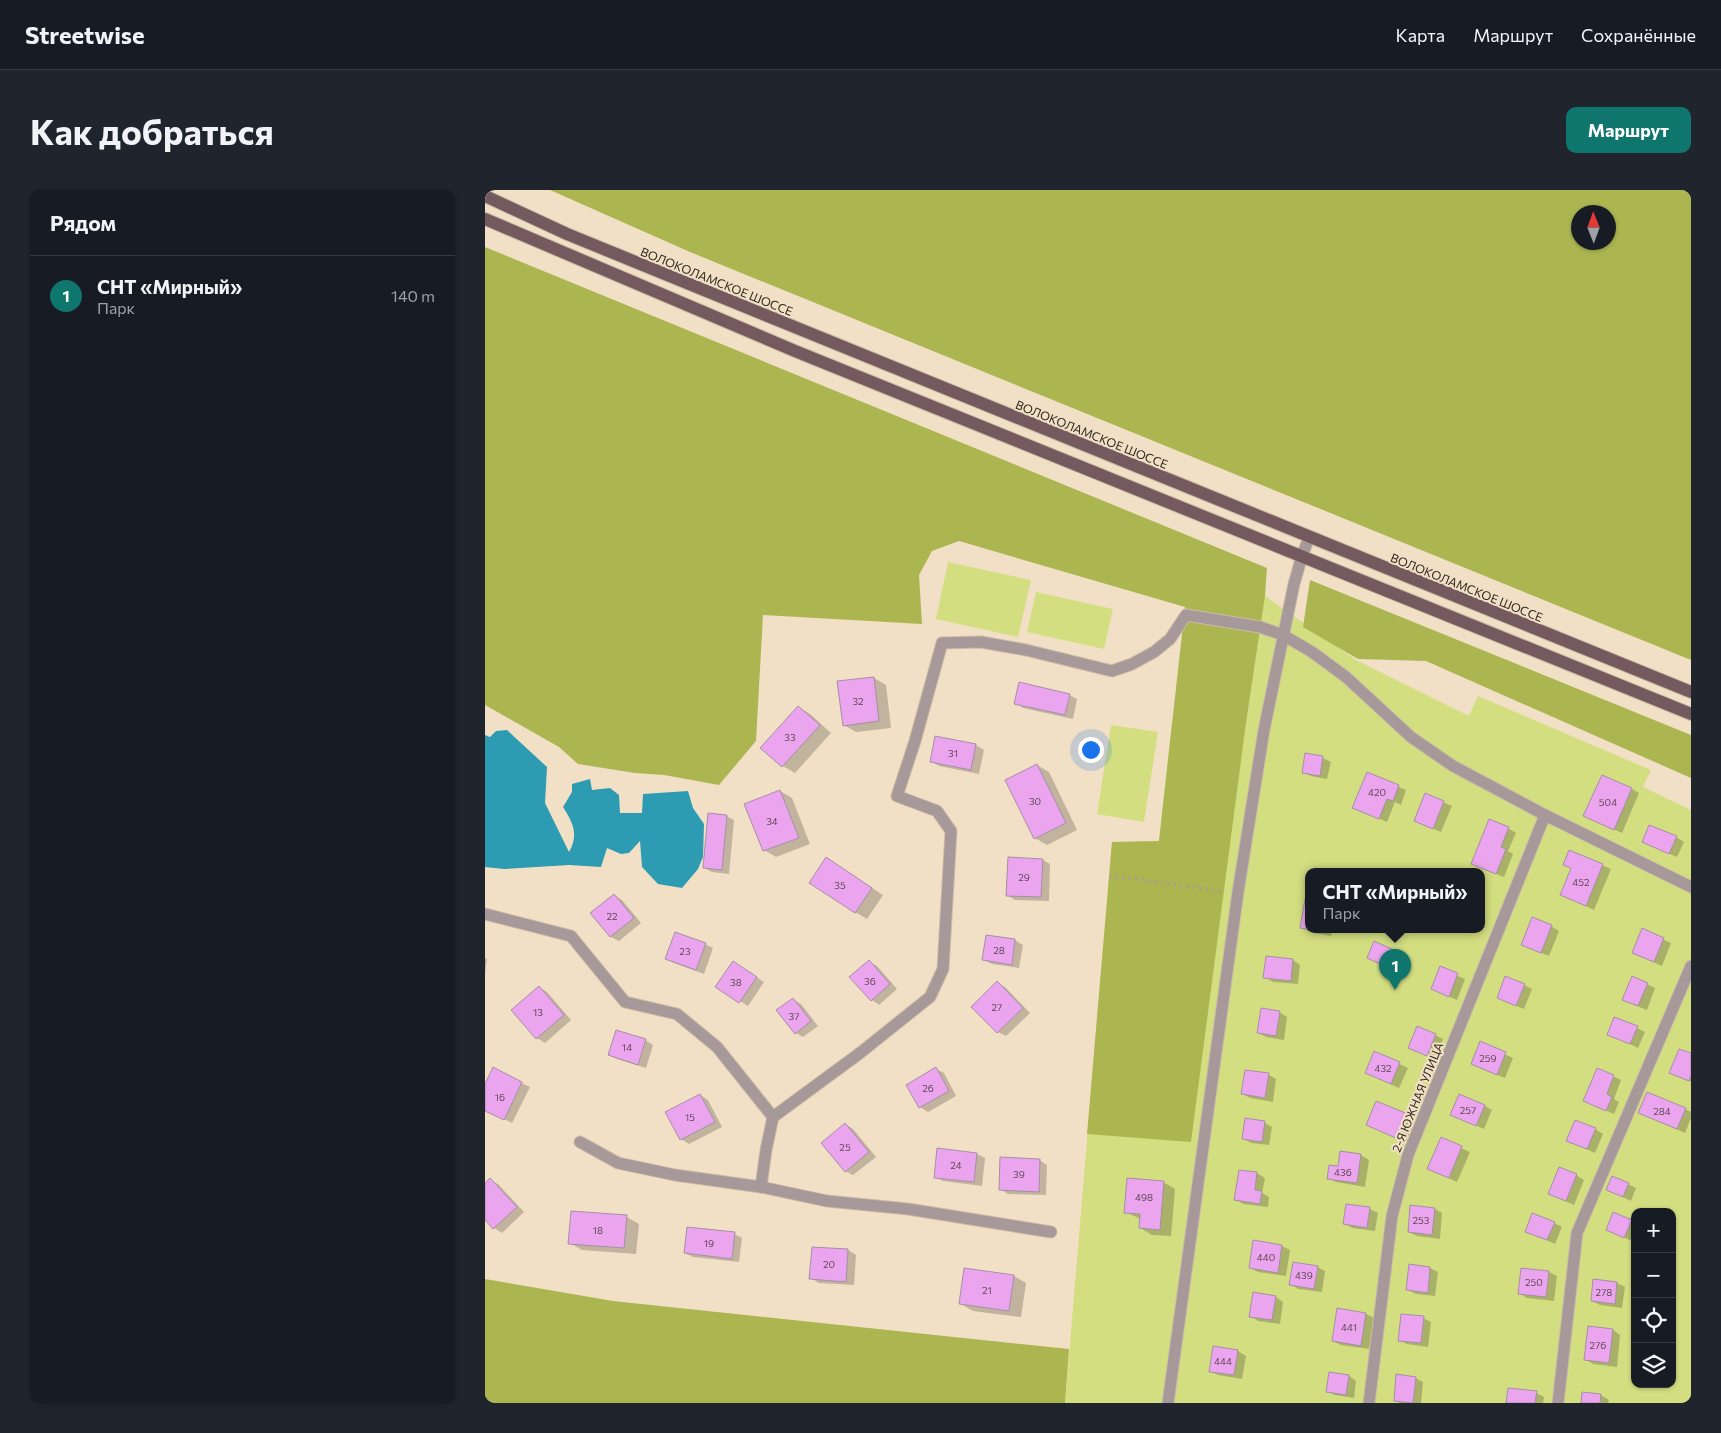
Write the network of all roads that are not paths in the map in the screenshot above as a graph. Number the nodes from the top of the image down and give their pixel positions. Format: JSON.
{"nodes":[{"id":1,"x":485,"y":196,"type":"edge"},
{"id":2,"x":485,"y":219,"type":"edge"},
{"id":3,"x":1309,"y":538,"type":"junction"},
{"id":4,"x":1302,"y":556,"type":"junction"},
{"id":5,"x":1283,"y":635,"type":"junction"},
{"id":6,"x":1691,"y":692,"type":"edge"},
{"id":7,"x":1691,"y":714,"type":"edge"},
{"id":8,"x":1545,"y":816,"type":"junction"},
{"id":9,"x":1691,"y":887,"type":"edge"},
{"id":10,"x":485,"y":914,"type":"edge"},
{"id":11,"x":1691,"y":966,"type":"edge"},
{"id":12,"x":773,"y":1117,"type":"junction"},
{"id":13,"x":580,"y":1142,"type":"dead end"},
{"id":14,"x":761,"y":1187,"type":"junction"},
{"id":15,"x":1051,"y":1232,"type":"dead end"},
{"id":16,"x":1167,"y":1403,"type":"edge"},
{"id":17,"x":1369,"y":1403,"type":"edge"},
{"id":18,"x":1558,"y":1403,"type":"edge"}],
"edges":[{"from":1,"to":3,"type":"main road","name":"ВОЛОКОЛАМСКОЕ ШОССЕ"},
{"from":2,"to":4,"type":"main road"},
{"from":3,"to":4,"type":"lane"},
{"from":3,"to":6,"type":"main road","name":"ВОЛОКОЛАМСКОЕ ШОССЕ"},
{"from":4,"to":5,"type":"lane"},
{"from":4,"to":7,"type":"main road"},
{"from":5,"to":8,"type":"lane"},
{"from":5,"to":12,"type":"lane"},
{"from":5,"to":16,"type":"lane"},
{"from":8,"to":9,"type":"lane"},
{"from":8,"to":17,"type":"lane","name":"2-Я ЮЖНАЯ УЛИЦА"},
{"from":10,"to":12,"type":"lane"},
{"from":11,"to":18,"type":"lane"},
{"from":12,"to":14,"type":"lane"},
{"from":13,"to":14,"type":"lane"},
{"from":14,"to":15,"type":"lane"}]}
